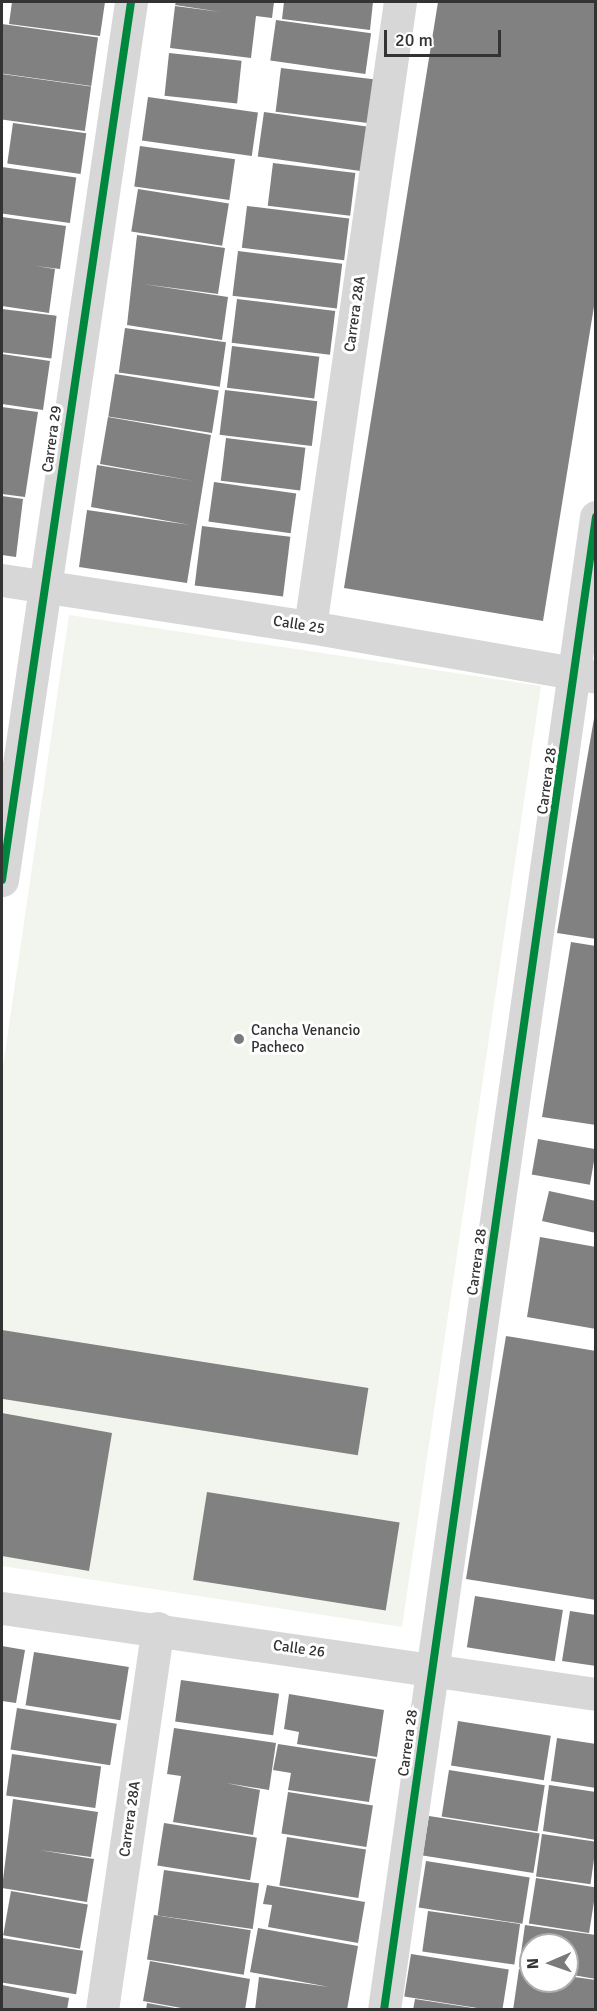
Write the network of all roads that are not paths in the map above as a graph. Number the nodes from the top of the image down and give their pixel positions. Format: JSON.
{"nodes":[{"id":1,"x":131,"y":2,"type":"edge"},
{"id":2,"x":400,"y":2,"type":"edge"},
{"id":3,"x":596,"y":517,"type":"edge"},
{"id":4,"x":2,"y":580,"type":"edge"},
{"id":5,"x":44,"y":587,"type":"junction"},
{"id":6,"x":310,"y":627,"type":"junction"},
{"id":7,"x":586,"y":676,"type":"edge"},
{"id":8,"x":2,"y":880,"type":"edge"},
{"id":9,"x":2,"y":1608,"type":"edge"},
{"id":10,"x":158,"y":1628,"type":"junction"},
{"id":11,"x":432,"y":1668,"type":"junction"},
{"id":12,"x":596,"y":1694,"type":"edge"},
{"id":13,"x":102,"y":2010,"type":"edge"},
{"id":14,"x":384,"y":2010,"type":"edge"}],
"edges":[{"from":1,"to":5,"type":"street","name":"Carrera 29"},
{"from":2,"to":6,"type":"street","name":"Carrera 28A"},
{"from":3,"to":7,"type":"street","name":"Carrera 28"},
{"from":4,"to":5,"type":"street","name":"Calle 25"},
{"from":5,"to":6,"type":"street","name":"Calle 25"},
{"from":5,"to":8,"type":"street","name":"Carrera 29"},
{"from":6,"to":7,"type":"street","name":"Calle 25"},
{"from":7,"to":11,"type":"street","name":"Carrera 28"},
{"from":9,"to":10,"type":"street","name":"Calle 26"},
{"from":10,"to":11,"type":"street","name":"Calle 26"},
{"from":10,"to":13,"type":"street","name":"Carrera 28A"},
{"from":11,"to":12,"type":"street","name":"Calle 26"},
{"from":11,"to":14,"type":"street","name":"Carrera 28"}]}
